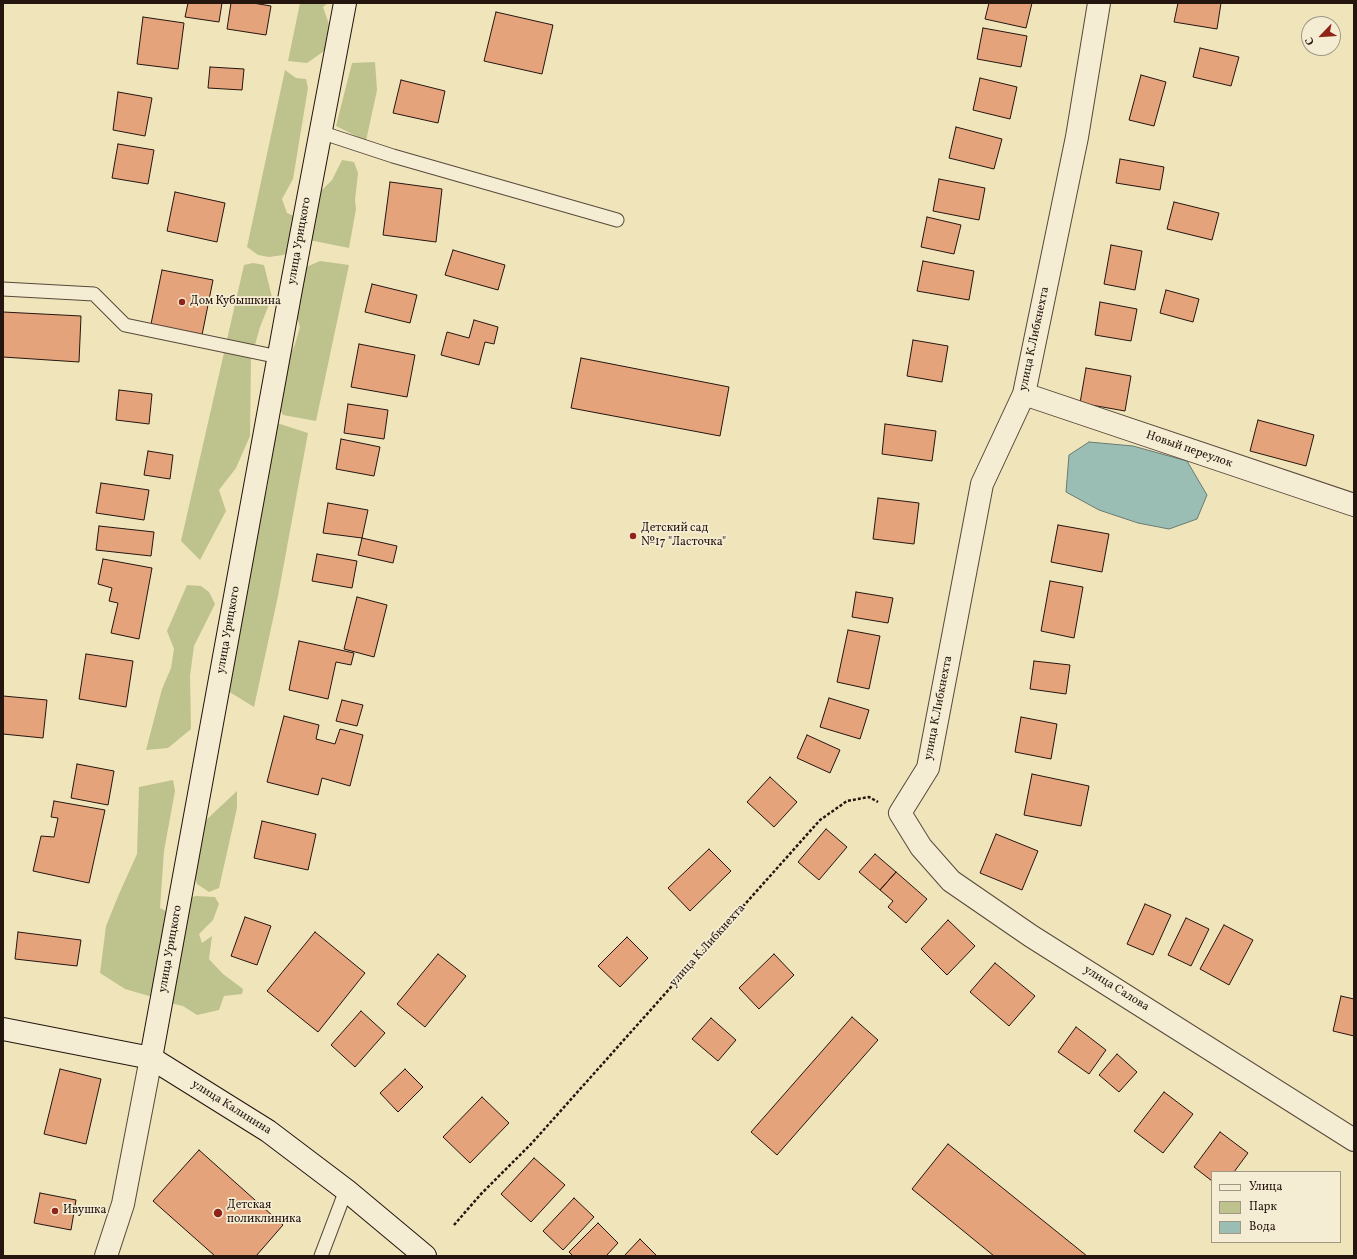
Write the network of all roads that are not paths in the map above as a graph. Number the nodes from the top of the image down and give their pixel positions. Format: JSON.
{"nodes":[{"id":1,"x":345,"y":3,"type":"edge"},
{"id":2,"x":1099,"y":3,"type":"edge"},
{"id":3,"x":320,"y":132,"type":"junction"},
{"id":4,"x":617,"y":220,"type":"dead end"},
{"id":5,"x":3,"y":289,"type":"edge"},
{"id":6,"x":279,"y":356,"type":"junction"},
{"id":7,"x":1024,"y":394,"type":"junction"},
{"id":8,"x":1354,"y":505,"type":"edge"},
{"id":9,"x":900,"y":813,"type":"joint"},
{"id":10,"x":3,"y":1029,"type":"edge"},
{"id":11,"x":151,"y":1058,"type":"junction"},
{"id":12,"x":1354,"y":1140,"type":"edge"},
{"id":13,"x":346,"y":1190,"type":"junction"},
{"id":14,"x":106,"y":1256,"type":"edge"},
{"id":15,"x":321,"y":1256,"type":"edge"},
{"id":16,"x":425,"y":1256,"type":"edge"}],
"edges":[{"from":1,"to":3,"type":"street","name":"улица Урицкого"},
{"from":2,"to":7,"type":"street","name":"улица К.Либкнехта"},
{"from":3,"to":4,"type":"lane"},
{"from":3,"to":6,"type":"street","name":"улица Урицкого"},
{"from":5,"to":6,"type":"lane"},
{"from":6,"to":11,"type":"street","name":"улица Урицкого"},
{"from":7,"to":8,"type":"street","name":"Новый переулок"},
{"from":7,"to":9,"type":"street","name":"улица К.Либкнехта"},
{"from":9,"to":12,"type":"street","name":"улица Салова"},
{"from":10,"to":11,"type":"street","name":"улица Калинина"},
{"from":11,"to":13,"type":"street","name":"улица Калинина"},
{"from":11,"to":14,"type":"street","name":"улица Урицкого"},
{"from":13,"to":15,"type":"lane"},
{"from":13,"to":16,"type":"street","name":"улица Калинина"}]}
